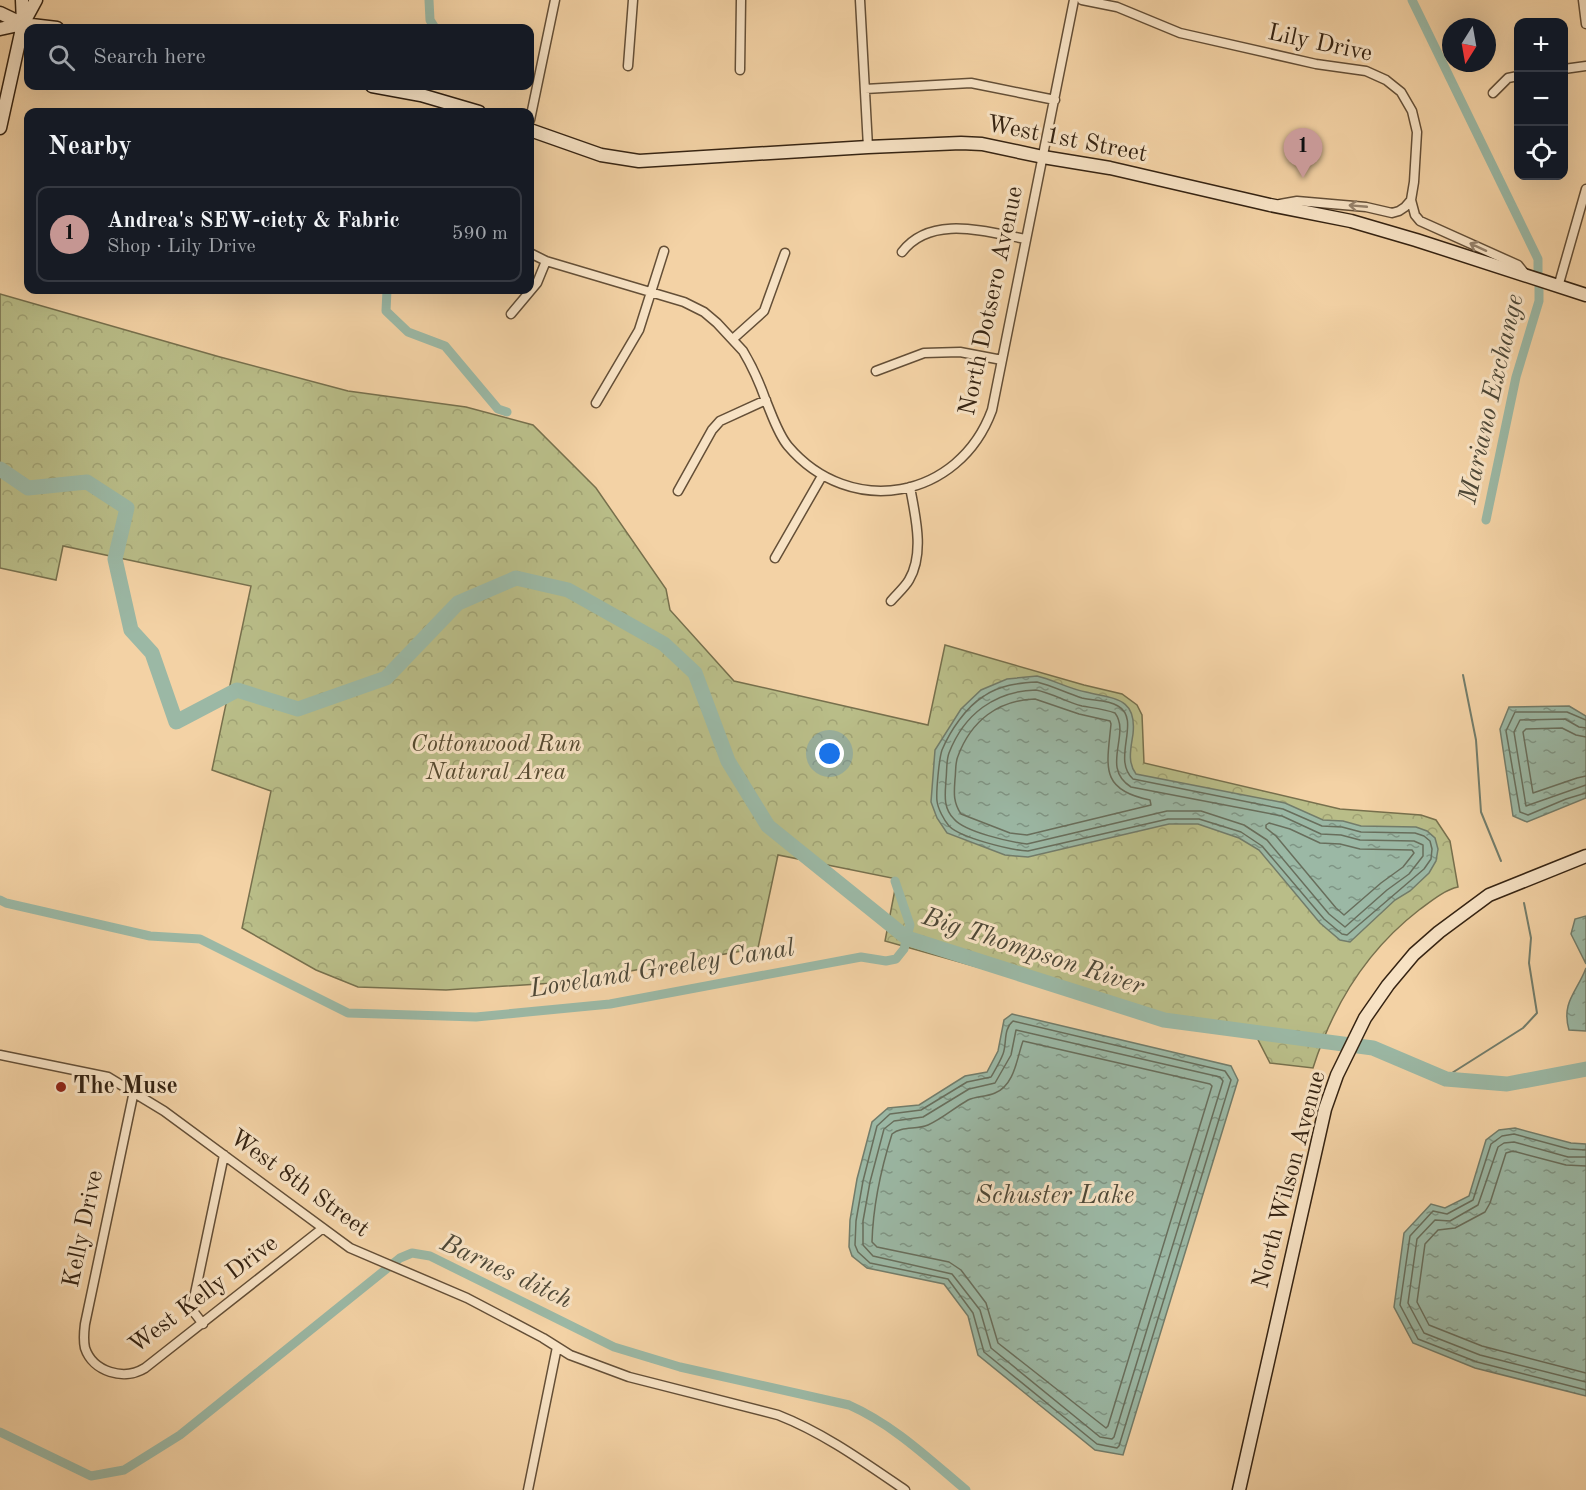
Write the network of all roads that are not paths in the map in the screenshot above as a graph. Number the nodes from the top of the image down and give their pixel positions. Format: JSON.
{"nodes":[{"id":1,"x":22,"y":0,"type":"edge"},
{"id":2,"x":36,"y":0,"type":"edge"},
{"id":3,"x":555,"y":0,"type":"edge"},
{"id":4,"x":633,"y":0,"type":"edge"},
{"id":5,"x":741,"y":0,"type":"edge"},
{"id":6,"x":860,"y":0,"type":"edge"},
{"id":7,"x":1074,"y":0,"type":"edge"},
{"id":8,"x":1082,"y":0,"type":"edge"},
{"id":9,"x":1582,"y":0,"type":"edge"},
{"id":10,"x":0,"y":14,"type":"edge"},
{"id":11,"x":23,"y":24,"type":"junction"},
{"id":12,"x":1586,"y":24,"type":"edge"},
{"id":13,"x":0,"y":29,"type":"edge"},
{"id":14,"x":628,"y":66,"type":"dead end"},
{"id":15,"x":1586,"y":66,"type":"edge"},
{"id":16,"x":1568,"y":68,"type":"edge"},
{"id":17,"x":740,"y":70,"type":"dead end"},
{"id":18,"x":1514,"y":77,"type":"edge"},
{"id":19,"x":865,"y":89,"type":"junction"},
{"id":20,"x":394,"y":90,"type":"edge"},
{"id":21,"x":1493,"y":93,"type":"dead end"},
{"id":22,"x":1055,"y":100,"type":"junction"},
{"id":23,"x":465,"y":108,"type":"edge"},
{"id":24,"x":532,"y":108,"type":"edge"},
{"id":25,"x":0,"y":128,"type":"edge"},
{"id":26,"x":534,"y":131,"type":"edge"},
{"id":27,"x":868,"y":147,"type":"junction"},
{"id":28,"x":1043,"y":157,"type":"junction"},
{"id":29,"x":1586,"y":189,"type":"edge"},
{"id":30,"x":1411,"y":200,"type":"junction"},
{"id":31,"x":1270,"y":205,"type":"junction"},
{"id":32,"x":1026,"y":239,"type":"junction"},
{"id":33,"x":664,"y":251,"type":"dead end"},
{"id":34,"x":902,"y":252,"type":"dead end"},
{"id":35,"x":785,"y":253,"type":"dead end"},
{"id":36,"x":534,"y":255,"type":"edge"},
{"id":37,"x":546,"y":261,"type":"junction"},
{"id":38,"x":1527,"y":277,"type":"junction"},
{"id":39,"x":534,"y":287,"type":"edge"},
{"id":40,"x":1558,"y":287,"type":"junction"},
{"id":41,"x":651,"y":292,"type":"junction"},
{"id":42,"x":528,"y":294,"type":"edge"},
{"id":43,"x":1586,"y":296,"type":"edge"},
{"id":44,"x":511,"y":314,"type":"dead end"},
{"id":45,"x":734,"y":338,"type":"junction"},
{"id":46,"x":1002,"y":360,"type":"junction"},
{"id":47,"x":876,"y":371,"type":"dead end"},
{"id":48,"x":766,"y":400,"type":"junction"},
{"id":49,"x":596,"y":403,"type":"dead end"},
{"id":50,"x":822,"y":476,"type":"junction"},
{"id":51,"x":910,"y":488,"type":"junction"},
{"id":52,"x":678,"y":491,"type":"dead end"},
{"id":53,"x":775,"y":558,"type":"dead end"},
{"id":54,"x":891,"y":601,"type":"dead end"},
{"id":55,"x":1586,"y":856,"type":"edge"},
{"id":56,"x":0,"y":1055,"type":"edge"},
{"id":57,"x":134,"y":1091,"type":"junction"},
{"id":58,"x":224,"y":1155,"type":"junction"},
{"id":59,"x":323,"y":1228,"type":"junction"},
{"id":60,"x":202,"y":1324,"type":"junction"},
{"id":61,"x":557,"y":1347,"type":"junction"},
{"id":62,"x":103,"y":1369,"type":"joint"},
{"id":63,"x":528,"y":1490,"type":"edge"},
{"id":64,"x":904,"y":1490,"type":"edge"},
{"id":65,"x":1239,"y":1490,"type":"edge"}],
"edges":[{"from":1,"to":11,"type":"main road"},
{"from":2,"to":11,"type":"main road"},
{"from":3,"to":24,"type":"street"},
{"from":4,"to":14,"type":"street"},
{"from":5,"to":17,"type":"street"},
{"from":6,"to":19,"type":"street"},
{"from":7,"to":22,"type":"street","name":"North Dotsero Avenue"},
{"from":8,"to":30,"type":"street","name":"Lily Drive"},
{"from":9,"to":12,"type":"street"},
{"from":10,"to":11,"type":"main road"},
{"from":11,"to":13,"type":"main road"},
{"from":11,"to":25,"type":"main road"},
{"from":15,"to":16,"type":"street"},
{"from":18,"to":21,"type":"street"},
{"from":19,"to":22,"type":"street"},
{"from":19,"to":27,"type":"street"},
{"from":20,"to":23,"type":"main road"},
{"from":22,"to":28,"type":"street","name":"North Dotsero Avenue"},
{"from":26,"to":27,"type":"main road","name":"West 1st Street"},
{"from":27,"to":28,"type":"main road","name":"West 1st Street"},
{"from":28,"to":31,"type":"main road","name":"West 1st Street"},
{"from":28,"to":32,"type":"street","name":"North Dotsero Avenue"},
{"from":29,"to":40,"type":"street"},
{"from":30,"to":31,"type":"street","one_way":true},
{"from":38,"to":30,"type":"street","one_way":true},
{"from":31,"to":38,"type":"main road","name":"West 1st Street"},
{"from":32,"to":34,"type":"street"},
{"from":32,"to":46,"type":"street","name":"North Dotsero Avenue"},
{"from":33,"to":41,"type":"street"},
{"from":35,"to":45,"type":"street"},
{"from":36,"to":37,"type":"street","name":"North Dotsero Avenue"},
{"from":37,"to":39,"type":"street"},
{"from":37,"to":41,"type":"street","name":"North Dotsero Avenue"},
{"from":38,"to":40,"type":"main road","name":"West 1st Street"},
{"from":40,"to":43,"type":"main road","name":"West 1st Street"},
{"from":41,"to":45,"type":"street","name":"North Dotsero Avenue"},
{"from":41,"to":49,"type":"street"},
{"from":42,"to":44,"type":"street"},
{"from":45,"to":48,"type":"street","name":"North Dotsero Avenue"},
{"from":46,"to":47,"type":"street"},
{"from":46,"to":51,"type":"street","name":"North Dotsero Avenue"},
{"from":48,"to":50,"type":"street","name":"North Dotsero Avenue"},
{"from":48,"to":52,"type":"street"},
{"from":50,"to":51,"type":"street","name":"North Dotsero Avenue"},
{"from":50,"to":53,"type":"street"},
{"from":51,"to":54,"type":"street"},
{"from":55,"to":65,"type":"main road","name":"North Wilson Avenue"},
{"from":56,"to":57,"type":"street","name":"West 8th Street"},
{"from":57,"to":58,"type":"street","name":"West 8th Street"},
{"from":57,"to":62,"type":"street","name":"Kelly Drive"},
{"from":58,"to":59,"type":"street","name":"West 8th Street"},
{"from":58,"to":60,"type":"street"},
{"from":59,"to":60,"type":"street","name":"West Kelly Drive"},
{"from":59,"to":61,"type":"street","name":"West 8th Street"},
{"from":60,"to":62,"type":"street","name":"West Kelly Drive"},
{"from":61,"to":63,"type":"street"},
{"from":61,"to":64,"type":"street","name":"West 8th Street"}]}
